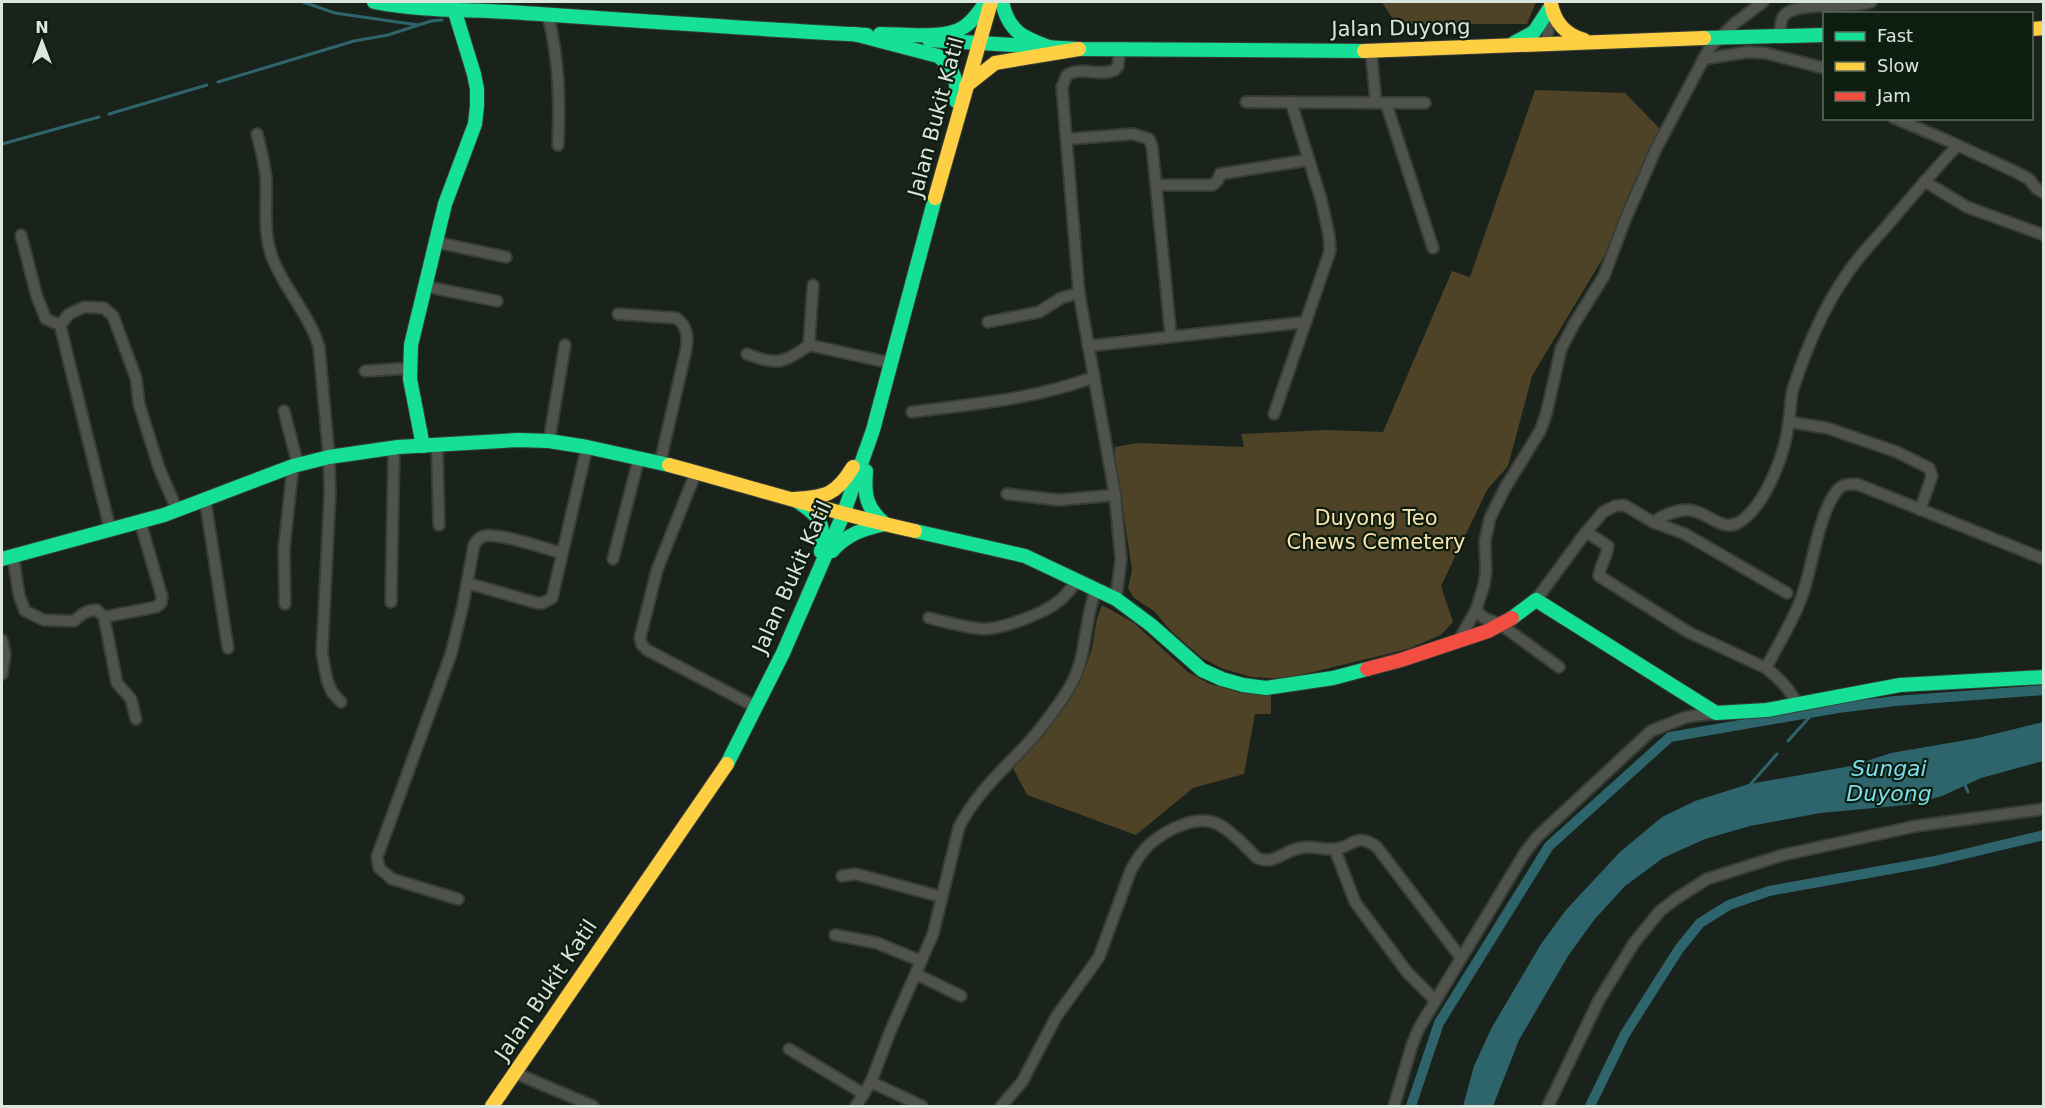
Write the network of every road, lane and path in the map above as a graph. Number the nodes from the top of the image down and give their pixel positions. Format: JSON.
{"nodes":[{"id":1,"x":374,"y":2,"type":"edge"},
{"id":2,"x":986,"y":2,"type":"edge"},
{"id":3,"x":991,"y":2,"type":"edge"},
{"id":4,"x":1002,"y":2,"type":"edge"},
{"id":5,"x":1763,"y":2,"type":"edge"},
{"id":6,"x":1871,"y":2,"type":"edge"},
{"id":7,"x":453,"y":5,"type":"edge"},
{"id":8,"x":1551,"y":5,"type":"edge"},
{"id":9,"x":548,"y":15,"type":"junction"},
{"id":10,"x":854,"y":34,"type":"junction"},
{"id":11,"x":1823,"y":35,"type":"edge"},
{"id":12,"x":1780,"y":36,"type":"junction"},
{"id":13,"x":1718,"y":38,"type":"junction"},
{"id":14,"x":1598,"y":41,"type":"junction"},
{"id":15,"x":978,"y":43,"type":"junction"},
{"id":16,"x":1547,"y":44,"type":"junction"},
{"id":17,"x":1507,"y":46,"type":"junction"},
{"id":18,"x":1051,"y":48,"type":"junction"},
{"id":19,"x":1079,"y":49,"type":"junction"},
{"id":20,"x":1120,"y":49,"type":"junction"},
{"id":21,"x":1371,"y":51,"type":"junction"},
{"id":22,"x":1703,"y":59,"type":"junction"},
{"id":23,"x":1823,"y":68,"type":"edge"},
{"id":24,"x":966,"y":86,"type":"junction"},
{"id":25,"x":1246,"y":102,"type":"dead end"},
{"id":26,"x":1291,"y":102,"type":"junction"},
{"id":27,"x":1381,"y":103,"type":"junction"},
{"id":28,"x":1425,"y":103,"type":"dead end"},
{"id":29,"x":1898,"y":120,"type":"edge"},
{"id":30,"x":257,"y":134,"type":"dead end"},
{"id":31,"x":952,"y":136,"type":"junction"},
{"id":32,"x":1067,"y":139,"type":"junction"},
{"id":33,"x":558,"y":145,"type":"dead end"},
{"id":34,"x":1957,"y":146,"type":"junction"},
{"id":35,"x":1308,"y":160,"type":"junction"},
{"id":36,"x":1924,"y":181,"type":"junction"},
{"id":37,"x":1156,"y":185,"type":"junction"},
{"id":38,"x":2043,"y":193,"type":"edge"},
{"id":39,"x":21,"y":235,"type":"dead end"},
{"id":40,"x":2043,"y":235,"type":"edge"},
{"id":41,"x":435,"y":242,"type":"junction"},
{"id":42,"x":1433,"y":248,"type":"dead end"},
{"id":43,"x":506,"y":257,"type":"dead end"},
{"id":44,"x":813,"y":285,"type":"dead end"},
{"id":45,"x":424,"y":286,"type":"junction"},
{"id":46,"x":1079,"y":293,"type":"junction"},
{"id":47,"x":497,"y":302,"type":"dead end"},
{"id":48,"x":618,"y":314,"type":"dead end"},
{"id":49,"x":988,"y":322,"type":"dead end"},
{"id":50,"x":1306,"y":322,"type":"junction"},
{"id":51,"x":60,"y":325,"type":"junction"},
{"id":52,"x":1171,"y":337,"type":"junction"},
{"id":53,"x":565,"y":345,"type":"dead end"},
{"id":54,"x":809,"y":345,"type":"junction"},
{"id":55,"x":1088,"y":346,"type":"junction"},
{"id":56,"x":747,"y":354,"type":"dead end"},
{"id":57,"x":891,"y":363,"type":"junction"},
{"id":58,"x":410,"y":369,"type":"junction"},
{"id":59,"x":364,"y":371,"type":"dead end"},
{"id":60,"x":1094,"y":377,"type":"junction"},
{"id":61,"x":284,"y":411,"type":"dead end"},
{"id":62,"x":912,"y":412,"type":"dead end"},
{"id":63,"x":1274,"y":414,"type":"dead end"},
{"id":64,"x":1789,"y":422,"type":"junction"},
{"id":65,"x":873,"y":430,"type":"junction"},
{"id":66,"x":549,"y":441,"type":"junction"},
{"id":67,"x":437,"y":444,"type":"junction"},
{"id":68,"x":423,"y":446,"type":"junction"},
{"id":69,"x":394,"y":447,"type":"junction"},
{"id":70,"x":587,"y":447,"type":"junction"},
{"id":71,"x":329,"y":457,"type":"junction"},
{"id":72,"x":639,"y":458,"type":"junction"},
{"id":73,"x":660,"y":463,"type":"junction"},
{"id":74,"x":295,"y":466,"type":"junction"},
{"id":75,"x":696,"y":472,"type":"junction"},
{"id":76,"x":1007,"y":494,"type":"dead end"},
{"id":77,"x":1115,"y":495,"type":"junction"},
{"id":78,"x":205,"y":499,"type":"junction"},
{"id":79,"x":794,"y":499,"type":"junction"},
{"id":80,"x":177,"y":510,"type":"junction"},
{"id":81,"x":1920,"y":510,"type":"junction"},
{"id":82,"x":843,"y":515,"type":"junction"},
{"id":83,"x":140,"y":521,"type":"junction"},
{"id":84,"x":1653,"y":522,"type":"junction"},
{"id":85,"x":885,"y":524,"type":"junction"},
{"id":86,"x":439,"y":525,"type":"dead end"},
{"id":87,"x":110,"y":530,"type":"junction"},
{"id":88,"x":1586,"y":532,"type":"junction"},
{"id":89,"x":562,"y":553,"type":"junction"},
{"id":90,"x":7,"y":557,"type":"edge"},
{"id":91,"x":613,"y":559,"type":"dead end"},
{"id":92,"x":825,"y":559,"type":"junction"},
{"id":93,"x":2043,"y":559,"type":"edge"},
{"id":94,"x":816,"y":580,"type":"junction"},
{"id":95,"x":1078,"y":580,"type":"junction"},
{"id":96,"x":467,"y":583,"type":"junction"},
{"id":97,"x":1096,"y":589,"type":"junction"},
{"id":98,"x":1787,"y":593,"type":"dead end"},
{"id":99,"x":1116,"y":599,"type":"junction"},
{"id":100,"x":1536,"y":600,"type":"junction"},
{"id":101,"x":391,"y":602,"type":"dead end"},
{"id":102,"x":285,"y":604,"type":"dead end"},
{"id":103,"x":1476,"y":610,"type":"junction"},
{"id":104,"x":104,"y":617,"type":"junction"},
{"id":105,"x":929,"y":618,"type":"dead end"},
{"id":106,"x":1500,"y":624,"type":"junction"},
{"id":107,"x":2,"y":640,"type":"edge"},
{"id":108,"x":1459,"y":640,"type":"junction"},
{"id":109,"x":228,"y":648,"type":"dead end"},
{"id":110,"x":1559,"y":667,"type":"dead end"},
{"id":111,"x":1766,"y":668,"type":"junction"},
{"id":112,"x":2,"y":674,"type":"edge"},
{"id":113,"x":2043,"y":678,"type":"edge"},
{"id":114,"x":341,"y":702,"type":"dead end"},
{"id":115,"x":1797,"y":704,"type":"junction"},
{"id":116,"x":756,"y":707,"type":"junction"},
{"id":117,"x":1716,"y":712,"type":"junction"},
{"id":118,"x":136,"y":719,"type":"dead end"},
{"id":119,"x":2043,"y":810,"type":"edge"},
{"id":120,"x":1335,"y":850,"type":"junction"},
{"id":121,"x":842,"y":876,"type":"dead end"},
{"id":122,"x":942,"y":897,"type":"junction"},
{"id":123,"x":458,"y":899,"type":"dead end"},
{"id":124,"x":835,"y":936,"type":"dead end"},
{"id":125,"x":1461,"y":958,"type":"junction"},
{"id":126,"x":921,"y":961,"type":"junction"},
{"id":127,"x":916,"y":974,"type":"junction"},
{"id":128,"x":960,"y":996,"type":"dead end"},
{"id":129,"x":1435,"y":1000,"type":"junction"},
{"id":130,"x":789,"y":1049,"type":"dead end"},
{"id":131,"x":515,"y":1073,"type":"junction"},
{"id":132,"x":871,"y":1082,"type":"junction"},
{"id":133,"x":864,"y":1094,"type":"junction"},
{"id":134,"x":492,"y":1107,"type":"edge"},
{"id":135,"x":593,"y":1107,"type":"edge"},
{"id":136,"x":856,"y":1107,"type":"edge"},
{"id":137,"x":922,"y":1107,"type":"edge"},
{"id":138,"x":1001,"y":1107,"type":"edge"},
{"id":139,"x":1394,"y":1107,"type":"edge"},
{"id":140,"x":1548,"y":1107,"type":"edge"}],
"edges":[{"from":1,"to":7,"type":"main road"},
{"from":2,"to":10,"type":"main road"},
{"from":3,"to":15,"type":"main road","name":"Jalan Bukit Katil"},
{"from":4,"to":18,"type":"main road"},
{"from":5,"to":13,"type":"street"},
{"from":6,"to":12,"type":"street"},
{"from":7,"to":9,"type":"main road"},
{"from":7,"to":41,"type":"main road"},
{"from":8,"to":14,"type":"main road"},
{"from":8,"to":16,"type":"street"},
{"from":8,"to":17,"type":"main road"},
{"from":9,"to":10,"type":"main road"},
{"from":9,"to":33,"type":"street"},
{"from":10,"to":15,"type":"main road","name":"Jalan Duyong"},
{"from":10,"to":31,"type":"main road"},
{"from":11,"to":12,"type":"main road","name":"Jalan Duyong"},
{"from":12,"to":13,"type":"main road","name":"Jalan Duyong"},
{"from":13,"to":14,"type":"main road","name":"Jalan Duyong"},
{"from":13,"to":22,"type":"street"},
{"from":14,"to":16,"type":"main road","name":"Jalan Duyong"},
{"from":15,"to":18,"type":"main road","name":"Jalan Duyong"},
{"from":15,"to":24,"type":"main road","name":"Jalan Bukit Katil"},
{"from":16,"to":17,"type":"main road","name":"Jalan Duyong"},
{"from":17,"to":21,"type":"main road","name":"Jalan Duyong"},
{"from":18,"to":19,"type":"main road","name":"Jalan Duyong"},
{"from":19,"to":20,"type":"main road","name":"Jalan Duyong"},
{"from":19,"to":24,"type":"main road"},
{"from":20,"to":21,"type":"main road","name":"Jalan Duyong"},
{"from":20,"to":32,"type":"street"},
{"from":21,"to":27,"type":"street"},
{"from":22,"to":23,"type":"street"},
{"from":22,"to":103,"type":"street"},
{"from":24,"to":31,"type":"main road","name":"Jalan Bukit Katil"},
{"from":25,"to":26,"type":"street"},
{"from":26,"to":27,"type":"street"},
{"from":26,"to":35,"type":"street"},
{"from":27,"to":28,"type":"street"},
{"from":27,"to":42,"type":"street"},
{"from":29,"to":34,"type":"street"},
{"from":30,"to":71,"type":"street"},
{"from":31,"to":57,"type":"main road","name":"Jalan Bukit Katil"},
{"from":32,"to":37,"type":"street"},
{"from":32,"to":46,"type":"street"},
{"from":34,"to":36,"type":"street"},
{"from":34,"to":38,"type":"street"},
{"from":35,"to":37,"type":"street"},
{"from":35,"to":50,"type":"street"},
{"from":36,"to":40,"type":"street"},
{"from":36,"to":64,"type":"street"},
{"from":37,"to":52,"type":"street"},
{"from":39,"to":51,"type":"street"},
{"from":41,"to":43,"type":"street"},
{"from":41,"to":45,"type":"main road"},
{"from":44,"to":54,"type":"street"},
{"from":45,"to":47,"type":"street"},
{"from":45,"to":58,"type":"main road"},
{"from":46,"to":49,"type":"street"},
{"from":46,"to":55,"type":"street"},
{"from":48,"to":73,"type":"street"},
{"from":50,"to":52,"type":"street"},
{"from":50,"to":63,"type":"street"},
{"from":51,"to":80,"type":"street"},
{"from":51,"to":87,"type":"street"},
{"from":52,"to":55,"type":"street"},
{"from":53,"to":66,"type":"street"},
{"from":54,"to":56,"type":"street"},
{"from":54,"to":57,"type":"street"},
{"from":55,"to":60,"type":"street"},
{"from":57,"to":65,"type":"main road","name":"Jalan Bukit Katil"},
{"from":58,"to":59,"type":"street"},
{"from":58,"to":68,"type":"main road"},
{"from":60,"to":62,"type":"street"},
{"from":60,"to":77,"type":"street"},
{"from":61,"to":74,"type":"street"},
{"from":64,"to":81,"type":"street"},
{"from":64,"to":84,"type":"street"},
{"from":65,"to":79,"type":"main road"},
{"from":65,"to":82,"type":"main road","name":"Jalan Bukit Katil"},
{"from":65,"to":85,"type":"main road"},
{"from":66,"to":67,"type":"main road"},
{"from":66,"to":70,"type":"main road"},
{"from":67,"to":68,"type":"main road"},
{"from":67,"to":86,"type":"street"},
{"from":68,"to":69,"type":"main road"},
{"from":69,"to":71,"type":"main road"},
{"from":69,"to":101,"type":"street"},
{"from":70,"to":72,"type":"main road"},
{"from":70,"to":89,"type":"street"},
{"from":71,"to":74,"type":"main road"},
{"from":71,"to":114,"type":"street"},
{"from":72,"to":73,"type":"main road"},
{"from":72,"to":91,"type":"street"},
{"from":73,"to":75,"type":"main road"},
{"from":74,"to":78,"type":"main road"},
{"from":74,"to":102,"type":"street"},
{"from":75,"to":79,"type":"main road"},
{"from":75,"to":116,"type":"street"},
{"from":76,"to":77,"type":"street"},
{"from":77,"to":99,"type":"street"},
{"from":78,"to":80,"type":"main road"},
{"from":78,"to":109,"type":"street"},
{"from":79,"to":82,"type":"main road"},
{"from":79,"to":94,"type":"main road"},
{"from":80,"to":83,"type":"main road"},
{"from":81,"to":93,"type":"street"},
{"from":81,"to":111,"type":"street"},
{"from":82,"to":85,"type":"main road"},
{"from":82,"to":92,"type":"main road","name":"Jalan Bukit Katil"},
{"from":83,"to":87,"type":"main road"},
{"from":83,"to":104,"type":"street"},
{"from":84,"to":88,"type":"street"},
{"from":84,"to":98,"type":"street"},
{"from":85,"to":92,"type":"main road"},
{"from":85,"to":95,"type":"main road"},
{"from":87,"to":90,"type":"main road"},
{"from":88,"to":100,"type":"street"},
{"from":88,"to":111,"type":"street"},
{"from":89,"to":96,"type":"street"},
{"from":89,"to":96,"type":"street"},
{"from":90,"to":104,"type":"street"},
{"from":92,"to":94,"type":"main road","name":"Jalan Bukit Katil"},
{"from":94,"to":116,"type":"main road","name":"Jalan Bukit Katil"},
{"from":95,"to":97,"type":"main road"},
{"from":95,"to":105,"type":"street"},
{"from":96,"to":123,"type":"street"},
{"from":97,"to":99,"type":"main road"},
{"from":97,"to":122,"type":"street"},
{"from":99,"to":108,"type":"main road"},
{"from":100,"to":106,"type":"main road"},
{"from":100,"to":117,"type":"main road"},
{"from":103,"to":106,"type":"street"},
{"from":103,"to":108,"type":"street"},
{"from":104,"to":118,"type":"street"},
{"from":106,"to":108,"type":"main road"},
{"from":106,"to":110,"type":"street"},
{"from":107,"to":112,"type":"street"},
{"from":111,"to":115,"type":"street"},
{"from":113,"to":115,"type":"main road"},
{"from":115,"to":117,"type":"main road"},
{"from":116,"to":131,"type":"main road","name":"Jalan Bukit Katil"},
{"from":117,"to":125,"type":"street"},
{"from":119,"to":140,"type":"street"},
{"from":120,"to":125,"type":"street"},
{"from":120,"to":129,"type":"street"},
{"from":120,"to":138,"type":"street"},
{"from":121,"to":122,"type":"street"},
{"from":122,"to":126,"type":"street"},
{"from":124,"to":126,"type":"street"},
{"from":125,"to":129,"type":"street"},
{"from":126,"to":127,"type":"street"},
{"from":127,"to":128,"type":"street"},
{"from":127,"to":132,"type":"street"},
{"from":129,"to":139,"type":"street"},
{"from":130,"to":133,"type":"street"},
{"from":131,"to":134,"type":"main road","name":"Jalan Bukit Katil"},
{"from":131,"to":135,"type":"street"},
{"from":132,"to":133,"type":"street"},
{"from":132,"to":137,"type":"street"},
{"from":133,"to":136,"type":"street"}]}
